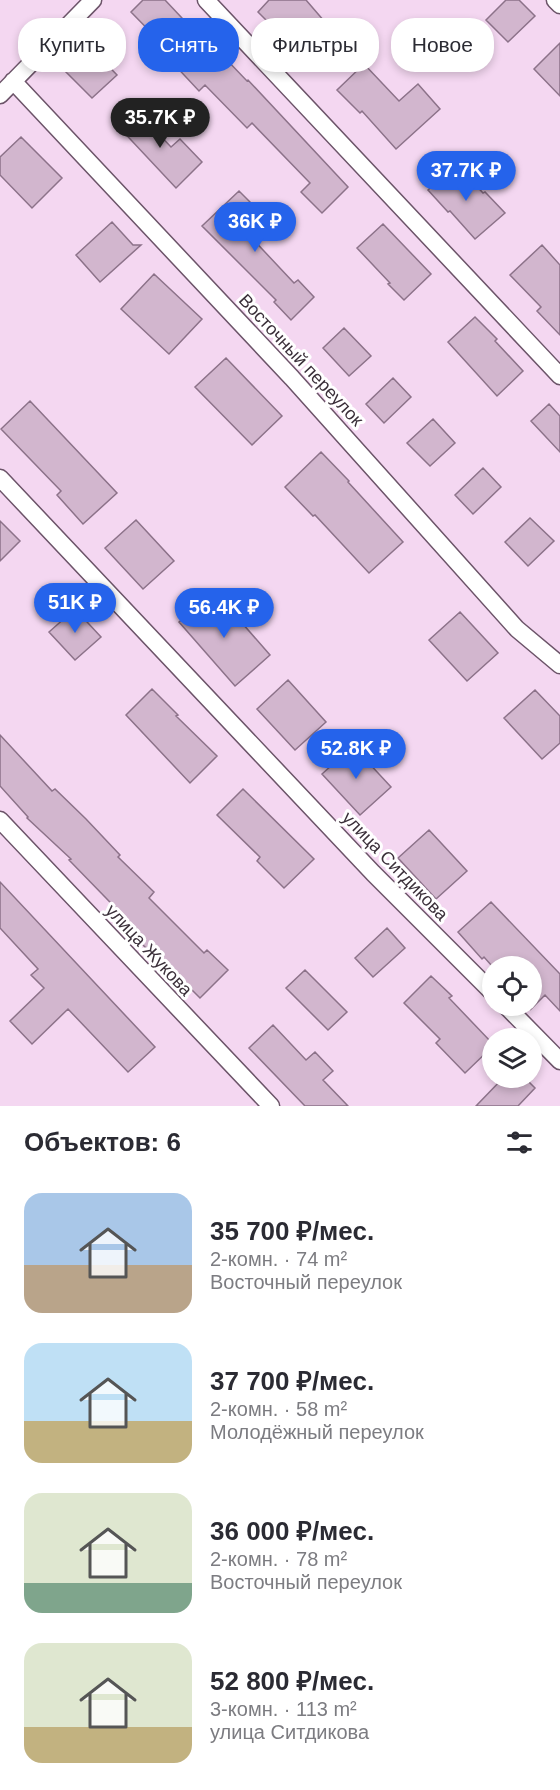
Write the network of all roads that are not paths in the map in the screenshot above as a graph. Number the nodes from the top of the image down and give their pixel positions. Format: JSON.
{"nodes":[{"id":1,"x":93,"y":0,"type":"edge"},
{"id":2,"x":206,"y":0,"type":"edge"},
{"id":3,"x":555,"y":0,"type":"edge"},
{"id":4,"x":560,"y":5,"type":"edge"},
{"id":5,"x":13,"y":81,"type":"junction"},
{"id":6,"x":0,"y":95,"type":"edge"},
{"id":7,"x":560,"y":376,"type":"edge"},
{"id":8,"x":0,"y":478,"type":"edge"},
{"id":9,"x":560,"y":665,"type":"edge"},
{"id":10,"x":0,"y":820,"type":"edge"},
{"id":11,"x":482,"y":982,"type":"edge"},
{"id":12,"x":515,"y":1016,"type":"edge"},
{"id":13,"x":560,"y":1061,"type":"edge"},
{"id":14,"x":271,"y":1106,"type":"edge"}],
"edges":[{"from":1,"to":5,"type":"street"},
{"from":2,"to":7,"type":"street"},
{"from":3,"to":4,"type":"street"},
{"from":5,"to":6,"type":"street"},
{"from":5,"to":9,"type":"street","name":"Восточный переулок"},
{"from":8,"to":11,"type":"street","name":"улица Ситдикова"},
{"from":10,"to":14,"type":"street","name":"улица Жукова"},
{"from":12,"to":13,"type":"street"}]}
